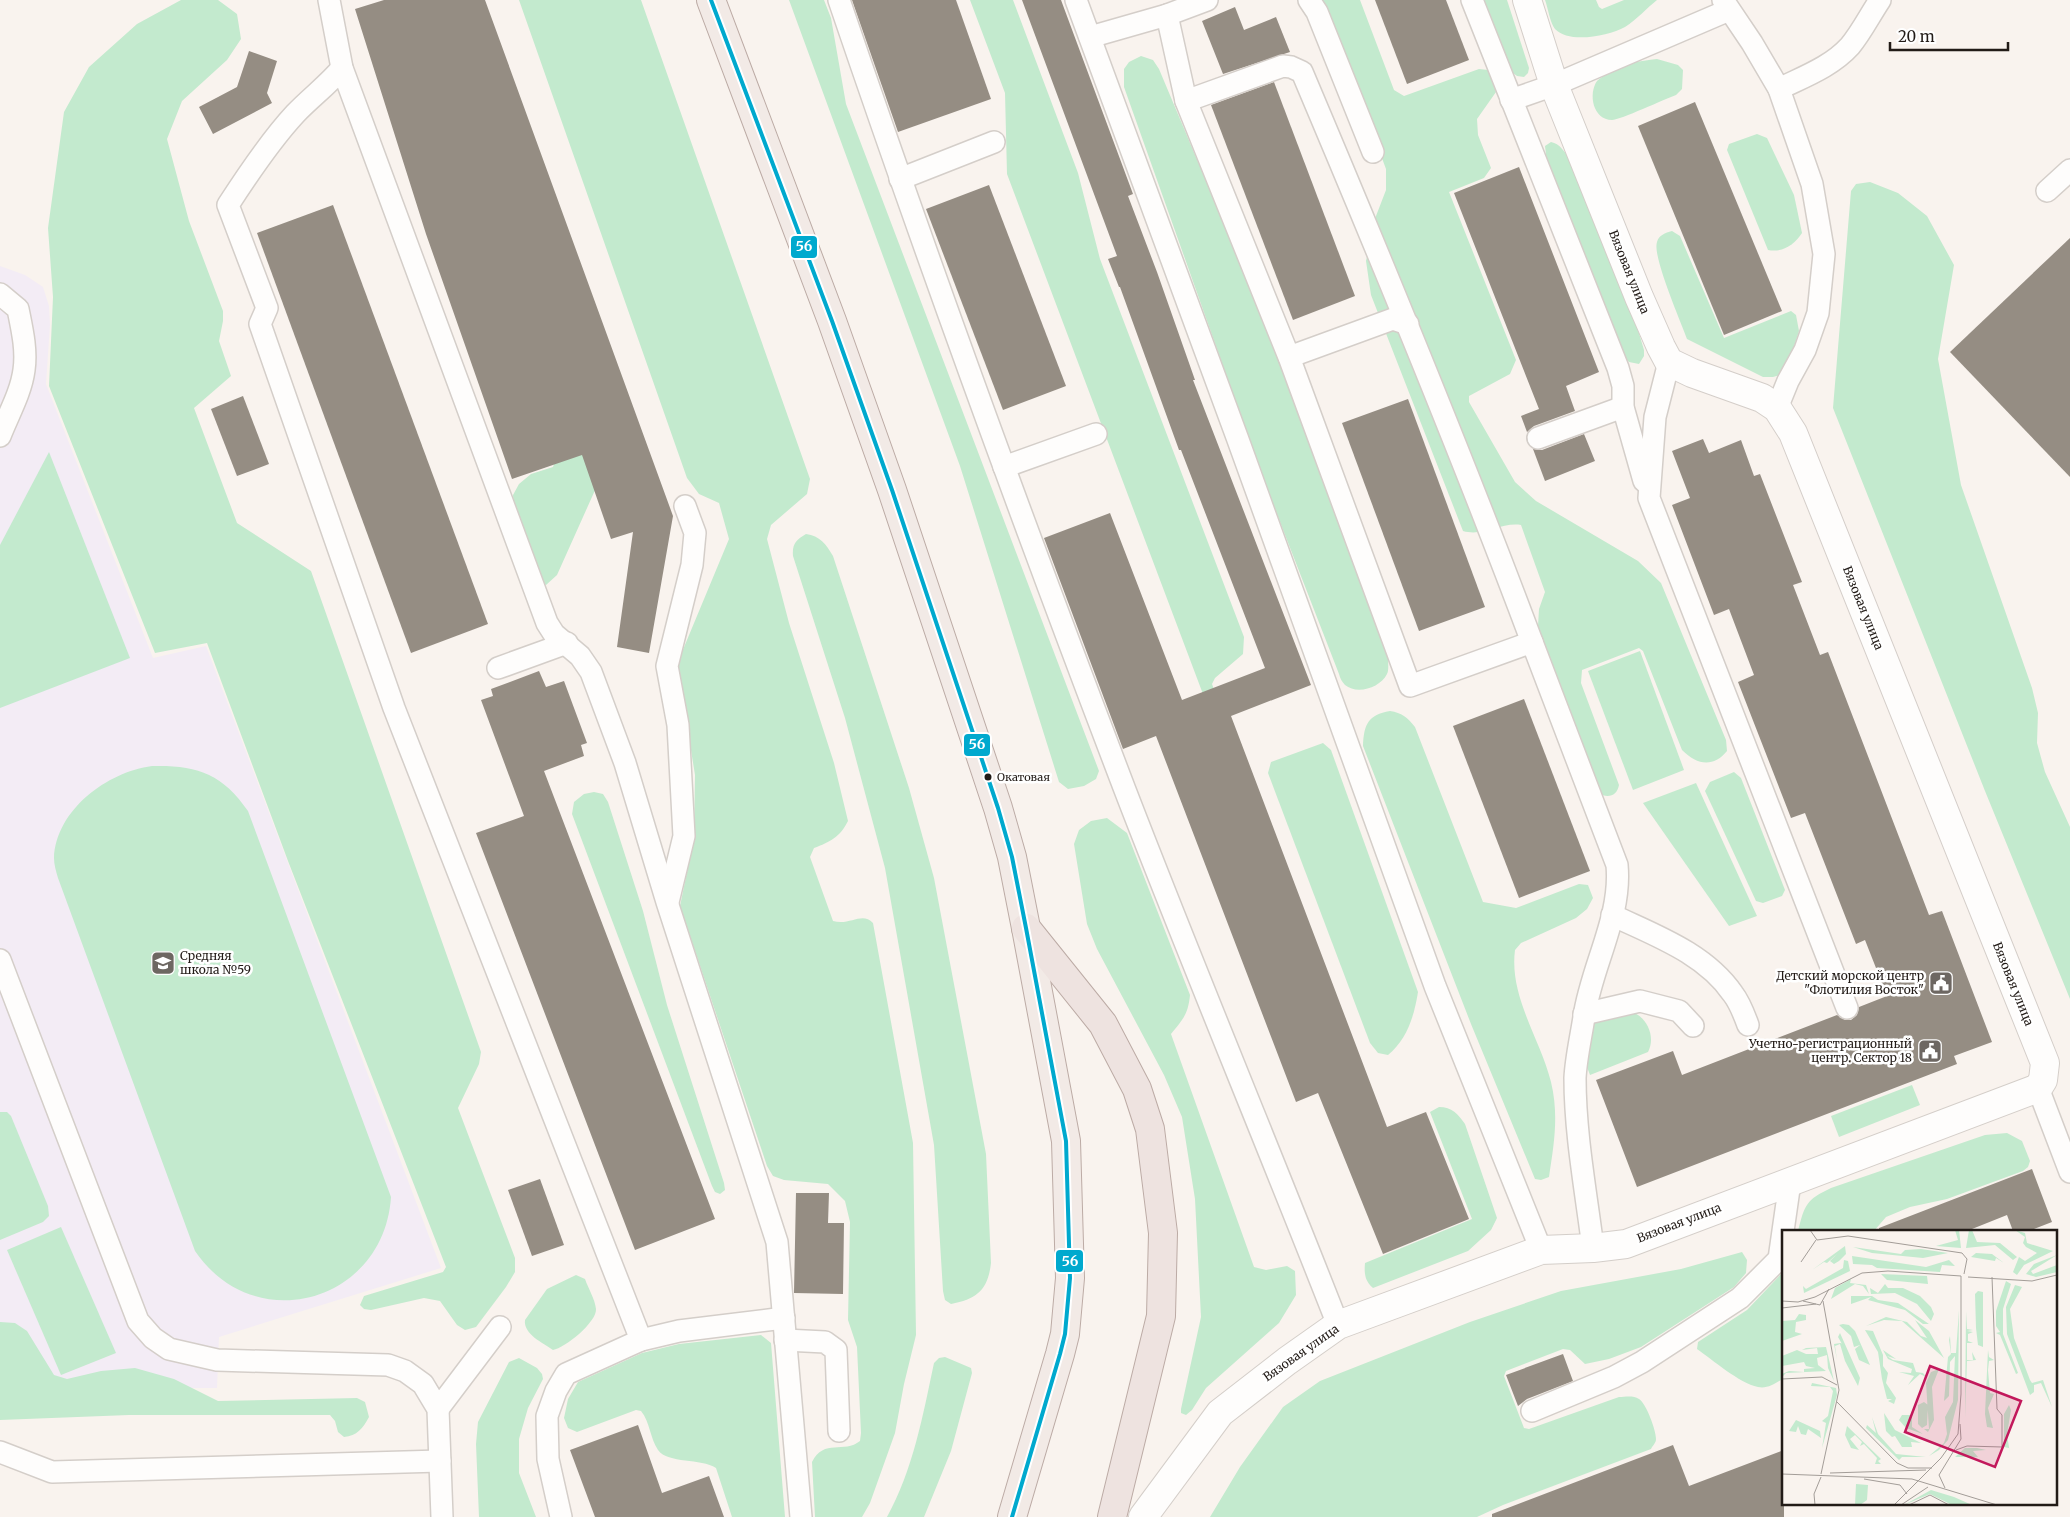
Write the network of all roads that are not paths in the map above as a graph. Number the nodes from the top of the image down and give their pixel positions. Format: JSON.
{"nodes":[{"id":1,"x":330,"y":0,"type":"edge"},
{"id":2,"x":711,"y":0,"type":"edge"},
{"id":3,"x":839,"y":0,"type":"edge"},
{"id":4,"x":1076,"y":0,"type":"edge"},
{"id":5,"x":1206,"y":0,"type":"edge"},
{"id":6,"x":1309,"y":0,"type":"edge"},
{"id":7,"x":1472,"y":0,"type":"edge"},
{"id":8,"x":1527,"y":0,"type":"edge"},
{"id":9,"x":1880,"y":0,"type":"edge"},
{"id":10,"x":1726,"y":5,"type":"edge"},
{"id":11,"x":1167,"y":15,"type":"junction"},
{"id":12,"x":1090,"y":37,"type":"junction"},
{"id":13,"x":342,"y":68,"type":"junction"},
{"id":14,"x":1554,"y":85,"type":"junction"},
{"id":15,"x":1779,"y":89,"type":"junction"},
{"id":16,"x":1511,"y":100,"type":"junction"},
{"id":17,"x":1186,"y":101,"type":"junction"},
{"id":18,"x":994,"y":142,"type":"dead end"},
{"id":19,"x":1374,"y":152,"type":"dead end"},
{"id":20,"x":2070,"y":170,"type":"edge"},
{"id":21,"x":900,"y":179,"type":"junction"},
{"id":22,"x":2047,"y":191,"type":"dead end"},
{"id":23,"x":0,"y":294,"type":"edge"},
{"id":24,"x":1408,"y":324,"type":"junction"},
{"id":25,"x":1289,"y":356,"type":"junction"},
{"id":26,"x":1669,"y":362,"type":"junction"},
{"id":27,"x":1623,"y":407,"type":"junction"},
{"id":28,"x":1777,"y":408,"type":"junction"},
{"id":29,"x":1096,"y":434,"type":"dead end"},
{"id":30,"x":0,"y":436,"type":"edge"},
{"id":31,"x":1538,"y":438,"type":"dead end"},
{"id":32,"x":1004,"y":467,"type":"junction"},
{"id":33,"x":1649,"y":498,"type":"junction"},
{"id":34,"x":685,"y":506,"type":"dead end"},
{"id":35,"x":1532,"y":642,"type":"junction"},
{"id":36,"x":567,"y":643,"type":"junction"},
{"id":37,"x":498,"y":668,"type":"dead end"},
{"id":38,"x":668,"y":902,"type":"junction"},
{"id":39,"x":1612,"y":914,"type":"junction"},
{"id":40,"x":1026,"y":928,"type":"junction"},
{"id":41,"x":0,"y":960,"type":"edge"},
{"id":42,"x":6,"y":993,"type":"edge"},
{"id":43,"x":1847,"y":1008,"type":"dead end"},
{"id":44,"x":1584,"y":1014,"type":"junction"},
{"id":45,"x":1748,"y":1025,"type":"dead end"},
{"id":46,"x":1693,"y":1026,"type":"dead end"},
{"id":47,"x":2038,"y":1088,"type":"junction"},
{"id":48,"x":2070,"y":1172,"type":"edge"},
{"id":49,"x":1790,"y":1182,"type":"junction"},
{"id":50,"x":1783,"y":1230,"type":"edge"},
{"id":51,"x":1782,"y":1233,"type":"edge"},
{"id":52,"x":1593,"y":1248,"type":"junction"},
{"id":53,"x":1541,"y":1250,"type":"junction"},
{"id":54,"x":784,"y":1318,"type":"junction"},
{"id":55,"x":1338,"y":1325,"type":"junction"},
{"id":56,"x":500,"y":1327,"type":"dead end"},
{"id":57,"x":641,"y":1340,"type":"junction"},
{"id":58,"x":786,"y":1340,"type":"junction"},
{"id":59,"x":438,"y":1409,"type":"junction"},
{"id":60,"x":1532,"y":1411,"type":"dead end"},
{"id":61,"x":839,"y":1431,"type":"dead end"},
{"id":62,"x":0,"y":1452,"type":"edge"},
{"id":63,"x":440,"y":1461,"type":"junction"},
{"id":64,"x":442,"y":1517,"type":"edge"},
{"id":65,"x":561,"y":1517,"type":"edge"},
{"id":66,"x":801,"y":1517,"type":"edge"},
{"id":67,"x":1012,"y":1517,"type":"edge"},
{"id":68,"x":1112,"y":1517,"type":"edge"},
{"id":69,"x":1143,"y":1517,"type":"edge"}],
"edges":[{"from":1,"to":13,"type":"lane"},
{"from":2,"to":40,"type":"main road"},
{"from":3,"to":21,"type":"lane"},
{"from":4,"to":12,"type":"lane"},
{"from":5,"to":11,"type":"lane"},
{"from":6,"to":19,"type":"lane"},
{"from":7,"to":16,"type":"lane"},
{"from":8,"to":14,"type":"street","name":"Вязовая улица"},
{"from":9,"to":15,"type":"lane"},
{"from":10,"to":14,"type":"lane"},
{"from":10,"to":15,"type":"lane"},
{"from":11,"to":12,"type":"lane"},
{"from":11,"to":17,"type":"lane"},
{"from":12,"to":53,"type":"lane"},
{"from":13,"to":36,"type":"lane"},
{"from":13,"to":57,"type":"lane"},
{"from":14,"to":16,"type":"lane"},
{"from":14,"to":26,"type":"street","name":"Вязовая улица"},
{"from":15,"to":28,"type":"lane"},
{"from":16,"to":27,"type":"lane"},
{"from":17,"to":24,"type":"lane"},
{"from":17,"to":25,"type":"lane"},
{"from":18,"to":21,"type":"lane"},
{"from":20,"to":22,"type":"lane"},
{"from":21,"to":32,"type":"lane"},
{"from":23,"to":30,"type":"lane"},
{"from":24,"to":25,"type":"lane"},
{"from":24,"to":35,"type":"lane"},
{"from":25,"to":35,"type":"lane"},
{"from":26,"to":28,"type":"street","name":"Вязовая улица"},
{"from":26,"to":33,"type":"lane"},
{"from":27,"to":31,"type":"lane"},
{"from":27,"to":33,"type":"lane"},
{"from":28,"to":47,"type":"street","name":"Вязовая улица"},
{"from":29,"to":32,"type":"lane"},
{"from":32,"to":55,"type":"lane"},
{"from":33,"to":43,"type":"lane"},
{"from":34,"to":38,"type":"lane"},
{"from":35,"to":39,"type":"lane"},
{"from":36,"to":37,"type":"lane"},
{"from":36,"to":38,"type":"lane"},
{"from":38,"to":54,"type":"lane"},
{"from":39,"to":44,"type":"lane"},
{"from":39,"to":45,"type":"lane"},
{"from":40,"to":67,"type":"main road"},
{"from":40,"to":68,"type":"highway"},
{"from":41,"to":42,"type":"lane"},
{"from":42,"to":59,"type":"lane"},
{"from":44,"to":46,"type":"lane"},
{"from":44,"to":52,"type":"lane"},
{"from":47,"to":48,"type":"lane"},
{"from":47,"to":49,"type":"street","name":"Вязовая улица"},
{"from":49,"to":50,"type":"lane"},
{"from":49,"to":52,"type":"street","name":"Вязовая улица"},
{"from":51,"to":60,"type":"lane"},
{"from":52,"to":53,"type":"street","name":"Вязовая улица"},
{"from":53,"to":55,"type":"street","name":"Вязовая улица"},
{"from":54,"to":57,"type":"lane"},
{"from":54,"to":58,"type":"lane"},
{"from":55,"to":69,"type":"street","name":"Вязовая улица"},
{"from":56,"to":59,"type":"lane"},
{"from":57,"to":65,"type":"lane"},
{"from":58,"to":61,"type":"lane"},
{"from":58,"to":66,"type":"lane"},
{"from":59,"to":63,"type":"lane"},
{"from":62,"to":63,"type":"lane"},
{"from":63,"to":64,"type":"lane"}]}
